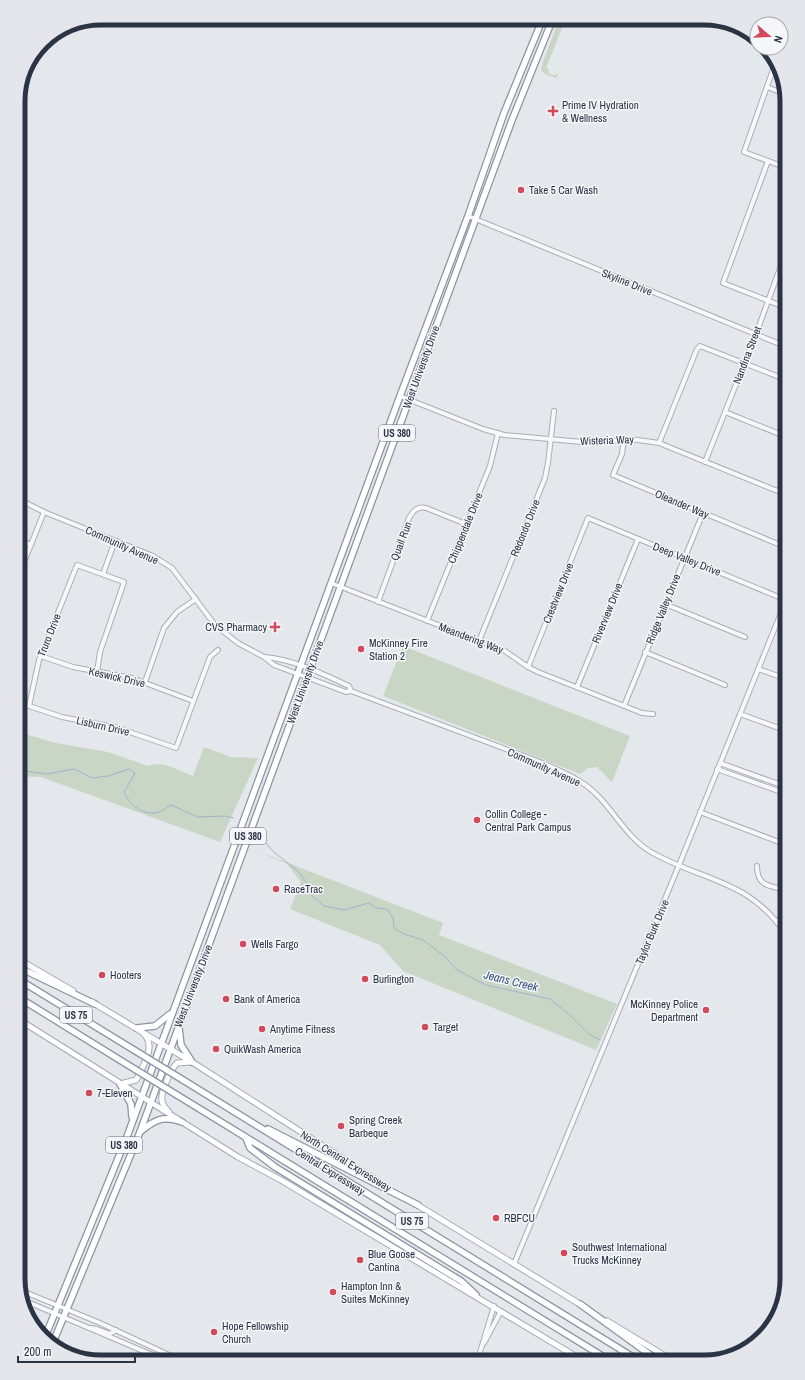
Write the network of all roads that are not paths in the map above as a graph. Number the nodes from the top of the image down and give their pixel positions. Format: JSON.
{"nodes":[{"id":1,"x":541,"y":25,"type":"edge"},
{"id":2,"x":541,"y":25,"type":"edge"},
{"id":3,"x":550,"y":25,"type":"edge"},
{"id":4,"x":773,"y":69,"type":"edge"},
{"id":5,"x":522,"y":71,"type":"junction"},
{"id":6,"x":530,"y":74,"type":"junction"},
{"id":7,"x":767,"y":87,"type":"junction"},
{"id":8,"x":780,"y":92,"type":"edge"},
{"id":9,"x":768,"y":161,"type":"junction"},
{"id":10,"x":780,"y":165,"type":"edge"},
{"id":11,"x":468,"y":216,"type":"junction"},
{"id":12,"x":475,"y":219,"type":"junction"},
{"id":13,"x":780,"y":268,"type":"edge"},
{"id":14,"x":768,"y":300,"type":"junction"},
{"id":15,"x":780,"y":305,"type":"edge"},
{"id":16,"x":756,"y":334,"type":"junction"},
{"id":17,"x":780,"y":344,"type":"edge"},
{"id":18,"x":745,"y":363,"type":"junction"},
{"id":19,"x":780,"y":377,"type":"edge"},
{"id":20,"x":400,"y":396,"type":"junction"},
{"id":21,"x":409,"y":400,"type":"junction"},
{"id":22,"x":554,"y":410,"type":"dead end"},
{"id":23,"x":725,"y":412,"type":"junction"},
{"id":24,"x":498,"y":433,"type":"junction"},
{"id":25,"x":780,"y":434,"type":"edge"},
{"id":26,"x":551,"y":439,"type":"junction"},
{"id":27,"x":624,"y":439,"type":"junction"},
{"id":28,"x":659,"y":443,"type":"junction"},
{"id":29,"x":705,"y":462,"type":"junction"},
{"id":30,"x":780,"y":491,"type":"edge"},
{"id":31,"x":25,"y":502,"type":"edge"},
{"id":32,"x":44,"y":512,"type":"junction"},
{"id":33,"x":703,"y":513,"type":"junction"},
{"id":34,"x":588,"y":518,"type":"joint"},
{"id":35,"x":466,"y":524,"type":"junction"},
{"id":36,"x":638,"y":539,"type":"junction"},
{"id":37,"x":115,"y":541,"type":"junction"},
{"id":38,"x":25,"y":542,"type":"edge"},
{"id":39,"x":31,"y":544,"type":"junction"},
{"id":40,"x":780,"y":544,"type":"edge"},
{"id":41,"x":684,"y":558,"type":"junction"},
{"id":42,"x":25,"y":559,"type":"edge"},
{"id":43,"x":103,"y":574,"type":"junction"},
{"id":44,"x":331,"y":583,"type":"junction"},
{"id":45,"x":340,"y":587,"type":"junction"},
{"id":46,"x":780,"y":596,"type":"edge"},
{"id":47,"x":196,"y":599,"type":"junction"},
{"id":48,"x":378,"y":602,"type":"junction"},
{"id":49,"x":665,"y":604,"type":"junction"},
{"id":50,"x":780,"y":616,"type":"edge"},
{"id":51,"x":427,"y":621,"type":"junction"},
{"id":52,"x":745,"y":637,"type":"dead end"},
{"id":53,"x":478,"y":641,"type":"junction"},
{"id":54,"x":218,"y":650,"type":"dead end"},
{"id":55,"x":645,"y":652,"type":"junction"},
{"id":56,"x":41,"y":656,"type":"junction"},
{"id":57,"x":264,"y":657,"type":"junction"},
{"id":58,"x":301,"y":666,"type":"junction"},
{"id":59,"x":528,"y":667,"type":"junction"},
{"id":60,"x":758,"y":669,"type":"junction"},
{"id":61,"x":309,"y":670,"type":"junction"},
{"id":62,"x":97,"y":672,"type":"junction"},
{"id":63,"x":298,"y":674,"type":"junction"},
{"id":64,"x":307,"y":677,"type":"junction"},
{"id":65,"x":780,"y":677,"type":"edge"},
{"id":66,"x":145,"y":682,"type":"junction"},
{"id":67,"x":725,"y":685,"type":"dead end"},
{"id":68,"x":577,"y":687,"type":"junction"},
{"id":69,"x":351,"y":691,"type":"junction"},
{"id":70,"x":193,"y":701,"type":"junction"},
{"id":71,"x":29,"y":706,"type":"joint"},
{"id":72,"x":624,"y":706,"type":"junction"},
{"id":73,"x":653,"y":714,"type":"dead end"},
{"id":74,"x":740,"y":714,"type":"junction"},
{"id":75,"x":780,"y":728,"type":"edge"},
{"id":76,"x":720,"y":763,"type":"junction"},
{"id":77,"x":717,"y":769,"type":"junction"},
{"id":78,"x":780,"y":784,"type":"edge"},
{"id":79,"x":780,"y":792,"type":"edge"},
{"id":80,"x":700,"y":812,"type":"junction"},
{"id":81,"x":780,"y":842,"type":"edge"},
{"id":82,"x":680,"y":865,"type":"junction"},
{"id":83,"x":757,"y":866,"type":"dead end"},
{"id":84,"x":780,"y":889,"type":"edge"},
{"id":85,"x":780,"y":918,"type":"edge"},
{"id":86,"x":777,"y":921,"type":"junction"},
{"id":87,"x":780,"y":926,"type":"edge"},
{"id":88,"x":194,"y":955,"type":"junction"},
{"id":89,"x":204,"y":958,"type":"junction"},
{"id":90,"x":25,"y":963,"type":"edge"},
{"id":91,"x":25,"y":970,"type":"edge"},
{"id":92,"x":25,"y":984,"type":"edge"},
{"id":93,"x":25,"y":1001,"type":"edge"},
{"id":94,"x":95,"y":1004,"type":"junction"},
{"id":95,"x":172,"y":1012,"type":"junction"},
{"id":96,"x":25,"y":1023,"type":"edge"},
{"id":97,"x":178,"y":1025,"type":"junction"},
{"id":98,"x":137,"y":1028,"type":"junction"},
{"id":99,"x":161,"y":1042,"type":"junction"},
{"id":100,"x":170,"y":1048,"type":"junction"},
{"id":101,"x":192,"y":1062,"type":"junction"},
{"id":102,"x":120,"y":1084,"type":"junction"},
{"id":103,"x":141,"y":1097,"type":"junction"},
{"id":104,"x":150,"y":1103,"type":"junction"},
{"id":105,"x":230,"y":1109,"type":"junction"},
{"id":106,"x":172,"y":1116,"type":"junction"},
{"id":107,"x":132,"y":1122,"type":"junction"},
{"id":108,"x":182,"y":1122,"type":"junction"},
{"id":109,"x":140,"y":1132,"type":"junction"},
{"id":110,"x":246,"y":1138,"type":"junction"},
{"id":111,"x":418,"y":1205,"type":"junction"},
{"id":112,"x":514,"y":1264,"type":"junction"},
{"id":113,"x":26,"y":1292,"type":"edge"},
{"id":114,"x":476,"y":1295,"type":"junction"},
{"id":115,"x":29,"y":1303,"type":"edge"},
{"id":116,"x":580,"y":1304,"type":"junction"},
{"id":117,"x":58,"y":1306,"type":"junction"},
{"id":118,"x":494,"y":1306,"type":"junction"},
{"id":119,"x":67,"y":1309,"type":"junction"},
{"id":120,"x":501,"y":1311,"type":"junction"},
{"id":121,"x":54,"y":1314,"type":"junction"},
{"id":122,"x":63,"y":1318,"type":"junction"},
{"id":123,"x":86,"y":1328,"type":"junction"},
{"id":124,"x":116,"y":1330,"type":"junction"},
{"id":125,"x":47,"y":1332,"type":"edge"},
{"id":126,"x":55,"y":1339,"type":"edge"},
{"id":127,"x":483,"y":1345,"type":"junction"},
{"id":128,"x":167,"y":1353,"type":"joint"},
{"id":129,"x":154,"y":1355,"type":"edge"},
{"id":130,"x":171,"y":1355,"type":"edge"},
{"id":131,"x":479,"y":1355,"type":"edge"},
{"id":132,"x":574,"y":1355,"type":"edge"},
{"id":133,"x":601,"y":1355,"type":"edge"},
{"id":134,"x":630,"y":1355,"type":"edge"},
{"id":135,"x":650,"y":1355,"type":"edge"},
{"id":136,"x":664,"y":1355,"type":"edge"}],
"edges":[{"from":1,"to":5,"type":"highway","name":"West University Drive","number":"US 380"},
{"from":2,"to":6,"type":"highway"},
{"from":3,"to":6,"type":"highway","name":"West University Drive","number":"US 380"},
{"from":4,"to":7,"type":"street"},
{"from":5,"to":6,"type":"highway"},
{"from":5,"to":11,"type":"highway","name":"West University Drive","number":"US 380"},
{"from":6,"to":12,"type":"highway","name":"West University Drive","number":"US 380"},
{"from":7,"to":8,"type":"street"},
{"from":7,"to":9,"type":"street"},
{"from":9,"to":10,"type":"street"},
{"from":9,"to":14,"type":"street"},
{"from":11,"to":12,"type":"street","name":"Skyline Drive"},
{"from":11,"to":20,"type":"highway","name":"West University Drive","number":"US 380"},
{"from":12,"to":16,"type":"street","name":"Skyline Drive"},
{"from":12,"to":21,"type":"highway","name":"West University Drive","number":"US 380"},
{"from":13,"to":14,"type":"street","name":"Nandina Street"},
{"from":14,"to":15,"type":"street"},
{"from":14,"to":16,"type":"street","name":"Nandina Street"},
{"from":16,"to":17,"type":"street","name":"Skyline Drive"},
{"from":16,"to":18,"type":"street","name":"Nandina Street"},
{"from":18,"to":19,"type":"street"},
{"from":18,"to":23,"type":"street","name":"Nandina Street"},
{"from":18,"to":28,"type":"street"},
{"from":20,"to":21,"type":"street","name":"Wisteria Way"},
{"from":20,"to":44,"type":"highway","name":"West University Drive","number":"US 380"},
{"from":21,"to":24,"type":"street","name":"Wisteria Way"},
{"from":21,"to":45,"type":"highway","name":"West University Drive","number":"US 380"},
{"from":22,"to":26,"type":"street","name":"Redondo Drive"},
{"from":23,"to":25,"type":"street"},
{"from":23,"to":29,"type":"street","name":"Nandina Street"},
{"from":24,"to":26,"type":"street","name":"Wisteria Way"},
{"from":24,"to":35,"type":"street","name":"Chippendale Drive"},
{"from":26,"to":27,"type":"street","name":"Wisteria Way"},
{"from":26,"to":53,"type":"street","name":"Redondo Drive"},
{"from":27,"to":28,"type":"street","name":"Wisteria Way"},
{"from":27,"to":33,"type":"street","name":"Oleander Way"},
{"from":28,"to":29,"type":"street","name":"Wisteria Way"},
{"from":29,"to":30,"type":"street","name":"Wisteria Way"},
{"from":31,"to":32,"type":"street","name":"Community Avenue"},
{"from":32,"to":37,"type":"street","name":"Community Avenue"},
{"from":32,"to":39,"type":"street"},
{"from":33,"to":40,"type":"street","name":"Oleander Way"},
{"from":33,"to":41,"type":"street","name":"Ridge Valley Drive"},
{"from":34,"to":36,"type":"street","name":"Deep Valley Drive"},
{"from":34,"to":59,"type":"street","name":"Crestview Drive"},
{"from":35,"to":48,"type":"street","name":"Quail Run"},
{"from":35,"to":51,"type":"street","name":"Chippendale Drive"},
{"from":36,"to":41,"type":"street","name":"Deep Valley Drive"},
{"from":36,"to":68,"type":"street","name":"Riverview Drive"},
{"from":37,"to":43,"type":"street"},
{"from":37,"to":47,"type":"street","name":"Community Avenue"},
{"from":38,"to":39,"type":"street"},
{"from":39,"to":42,"type":"street"},
{"from":41,"to":46,"type":"street","name":"Deep Valley Drive"},
{"from":41,"to":49,"type":"street","name":"Ridge Valley Drive"},
{"from":43,"to":56,"type":"street","name":"Truro Drive"},
{"from":43,"to":62,"type":"street"},
{"from":44,"to":45,"type":"street","name":"Meandering Way"},
{"from":44,"to":58,"type":"highway","name":"West University Drive","number":"US 380"},
{"from":45,"to":48,"type":"street","name":"Meandering Way"},
{"from":45,"to":61,"type":"highway","name":"West University Drive","number":"US 380"},
{"from":47,"to":57,"type":"street","name":"Community Avenue"},
{"from":47,"to":66,"type":"street"},
{"from":48,"to":51,"type":"street","name":"Meandering Way"},
{"from":49,"to":52,"type":"street"},
{"from":49,"to":55,"type":"street","name":"Ridge Valley Drive"},
{"from":50,"to":60,"type":"street","name":"Taylor Burk Drive"},
{"from":51,"to":53,"type":"street","name":"Meandering Way"},
{"from":53,"to":59,"type":"street","name":"Meandering Way"},
{"from":54,"to":70,"type":"street"},
{"from":55,"to":67,"type":"street"},
{"from":55,"to":72,"type":"street","name":"Ridge Valley Drive"},
{"from":56,"to":62,"type":"street","name":"Keswick Drive"},
{"from":56,"to":71,"type":"street","name":"Truro Drive"},
{"from":57,"to":58,"type":"street","name":"Community Avenue"},
{"from":57,"to":63,"type":"street","name":"Community Avenue"},
{"from":58,"to":61,"type":"street","name":"Community Avenue"},
{"from":58,"to":63,"type":"highway","name":"West University Drive","number":"US 380"},
{"from":59,"to":68,"type":"street","name":"Meandering Way"},
{"from":60,"to":65,"type":"street"},
{"from":60,"to":74,"type":"street","name":"Taylor Burk Drive"},
{"from":61,"to":64,"type":"highway","name":"West University Drive","number":"US 380"},
{"from":61,"to":69,"type":"street","name":"Community Avenue"},
{"from":62,"to":66,"type":"street","name":"Keswick Drive"},
{"from":63,"to":64,"type":"street","name":"Community Avenue"},
{"from":63,"to":88,"type":"highway","name":"West University Drive","number":"US 380"},
{"from":64,"to":69,"type":"street","name":"Community Avenue"},
{"from":64,"to":89,"type":"highway","name":"West University Drive","number":"US 380"},
{"from":66,"to":70,"type":"street","name":"Keswick Drive"},
{"from":68,"to":72,"type":"street","name":"Meandering Way"},
{"from":69,"to":82,"type":"street","name":"Community Avenue"},
{"from":70,"to":71,"type":"street","name":"Lisburn Drive"},
{"from":72,"to":73,"type":"street","name":"Meandering Way"},
{"from":74,"to":75,"type":"street"},
{"from":74,"to":76,"type":"street","name":"Taylor Burk Drive"},
{"from":76,"to":77,"type":"street","name":"Taylor Burk Drive"},
{"from":76,"to":78,"type":"street"},
{"from":77,"to":79,"type":"street"},
{"from":77,"to":80,"type":"street","name":"Taylor Burk Drive"},
{"from":80,"to":81,"type":"street"},
{"from":80,"to":82,"type":"street","name":"Taylor Burk Drive"},
{"from":82,"to":86,"type":"street","name":"Community Avenue"},
{"from":82,"to":112,"type":"street","name":"Taylor Burk Drive"},
{"from":83,"to":84,"type":"street"},
{"from":85,"to":86,"type":"street"},
{"from":86,"to":87,"type":"street","name":"Community Avenue"},
{"from":88,"to":89,"type":"highway"},
{"from":88,"to":95,"type":"highway","name":"West University Drive","number":"US 380"},
{"from":89,"to":97,"type":"highway","name":"West University Drive","number":"US 380"},
{"from":90,"to":94,"type":"main road","name":"North Central Expressway"},
{"from":91,"to":94,"type":"highway"},
{"from":92,"to":105,"type":"highway","name":"Central Expressway","number":"US 75","bridge":true},
{"from":93,"to":110,"type":"highway","name":"Central Expressway","number":"US 75","bridge":true},
{"from":94,"to":98,"type":"main road","name":"North Central Expressway"},
{"from":95,"to":98,"type":"highway"},
{"from":95,"to":99,"type":"highway","name":"West University Drive","number":"US 380"},
{"from":96,"to":102,"type":"main road"},
{"from":97,"to":100,"type":"highway","name":"West University Drive","number":"US 380"},
{"from":97,"to":101,"type":"highway"},
{"from":98,"to":99,"type":"main road","name":"North Central Expressway"},
{"from":98,"to":102,"type":"main road"},
{"from":99,"to":100,"type":"main road","name":"North Central Expressway"},
{"from":99,"to":103,"type":"highway","name":"West University Drive","number":"US 380"},
{"from":100,"to":101,"type":"main road","name":"North Central Expressway"},
{"from":100,"to":104,"type":"highway","name":"West University Drive","number":"US 380"},
{"from":101,"to":106,"type":"main road"},
{"from":101,"to":111,"type":"main road","name":"North Central Expressway"},
{"from":102,"to":103,"type":"main road"},
{"from":102,"to":107,"type":"highway"},
{"from":103,"to":104,"type":"main road"},
{"from":103,"to":107,"type":"highway","name":"West University Drive","number":"US 380"},
{"from":104,"to":106,"type":"main road"},
{"from":104,"to":109,"type":"highway","name":"West University Drive","number":"US 380"},
{"from":105,"to":111,"type":"highway"},
{"from":105,"to":134,"type":"highway","name":"Central Expressway","number":"US 75"},
{"from":106,"to":108,"type":"main road"},
{"from":107,"to":117,"type":"highway","name":"West University Drive","number":"US 380"},
{"from":108,"to":109,"type":"highway"},
{"from":108,"to":114,"type":"main road"},
{"from":109,"to":119,"type":"highway","name":"West University Drive","number":"US 380"},
{"from":110,"to":114,"type":"highway"},
{"from":110,"to":133,"type":"highway","name":"Central Expressway","number":"US 75"},
{"from":111,"to":112,"type":"main road","name":"North Central Expressway"},
{"from":112,"to":116,"type":"main road","name":"North Central Expressway"},
{"from":113,"to":117,"type":"street"},
{"from":114,"to":118,"type":"main road"},
{"from":115,"to":121,"type":"street"},
{"from":116,"to":135,"type":"highway"},
{"from":116,"to":136,"type":"main road","name":"North Central Expressway"},
{"from":117,"to":119,"type":"street"},
{"from":117,"to":121,"type":"highway","name":"West University Drive","number":"US 380"},
{"from":118,"to":120,"type":"main road"},
{"from":118,"to":127,"type":"street"},
{"from":119,"to":122,"type":"highway","name":"West University Drive","number":"US 380"},
{"from":119,"to":124,"type":"street"},
{"from":120,"to":127,"type":"street"},
{"from":120,"to":132,"type":"main road"},
{"from":121,"to":122,"type":"street"},
{"from":121,"to":125,"type":"highway","name":"West University Drive","number":"US 380"},
{"from":122,"to":123,"type":"street"},
{"from":122,"to":126,"type":"highway","name":"West University Drive","number":"US 380"},
{"from":123,"to":124,"type":"street"},
{"from":123,"to":129,"type":"street"},
{"from":124,"to":128,"type":"street"},
{"from":127,"to":131,"type":"street"},
{"from":128,"to":130,"type":"street"}]}
